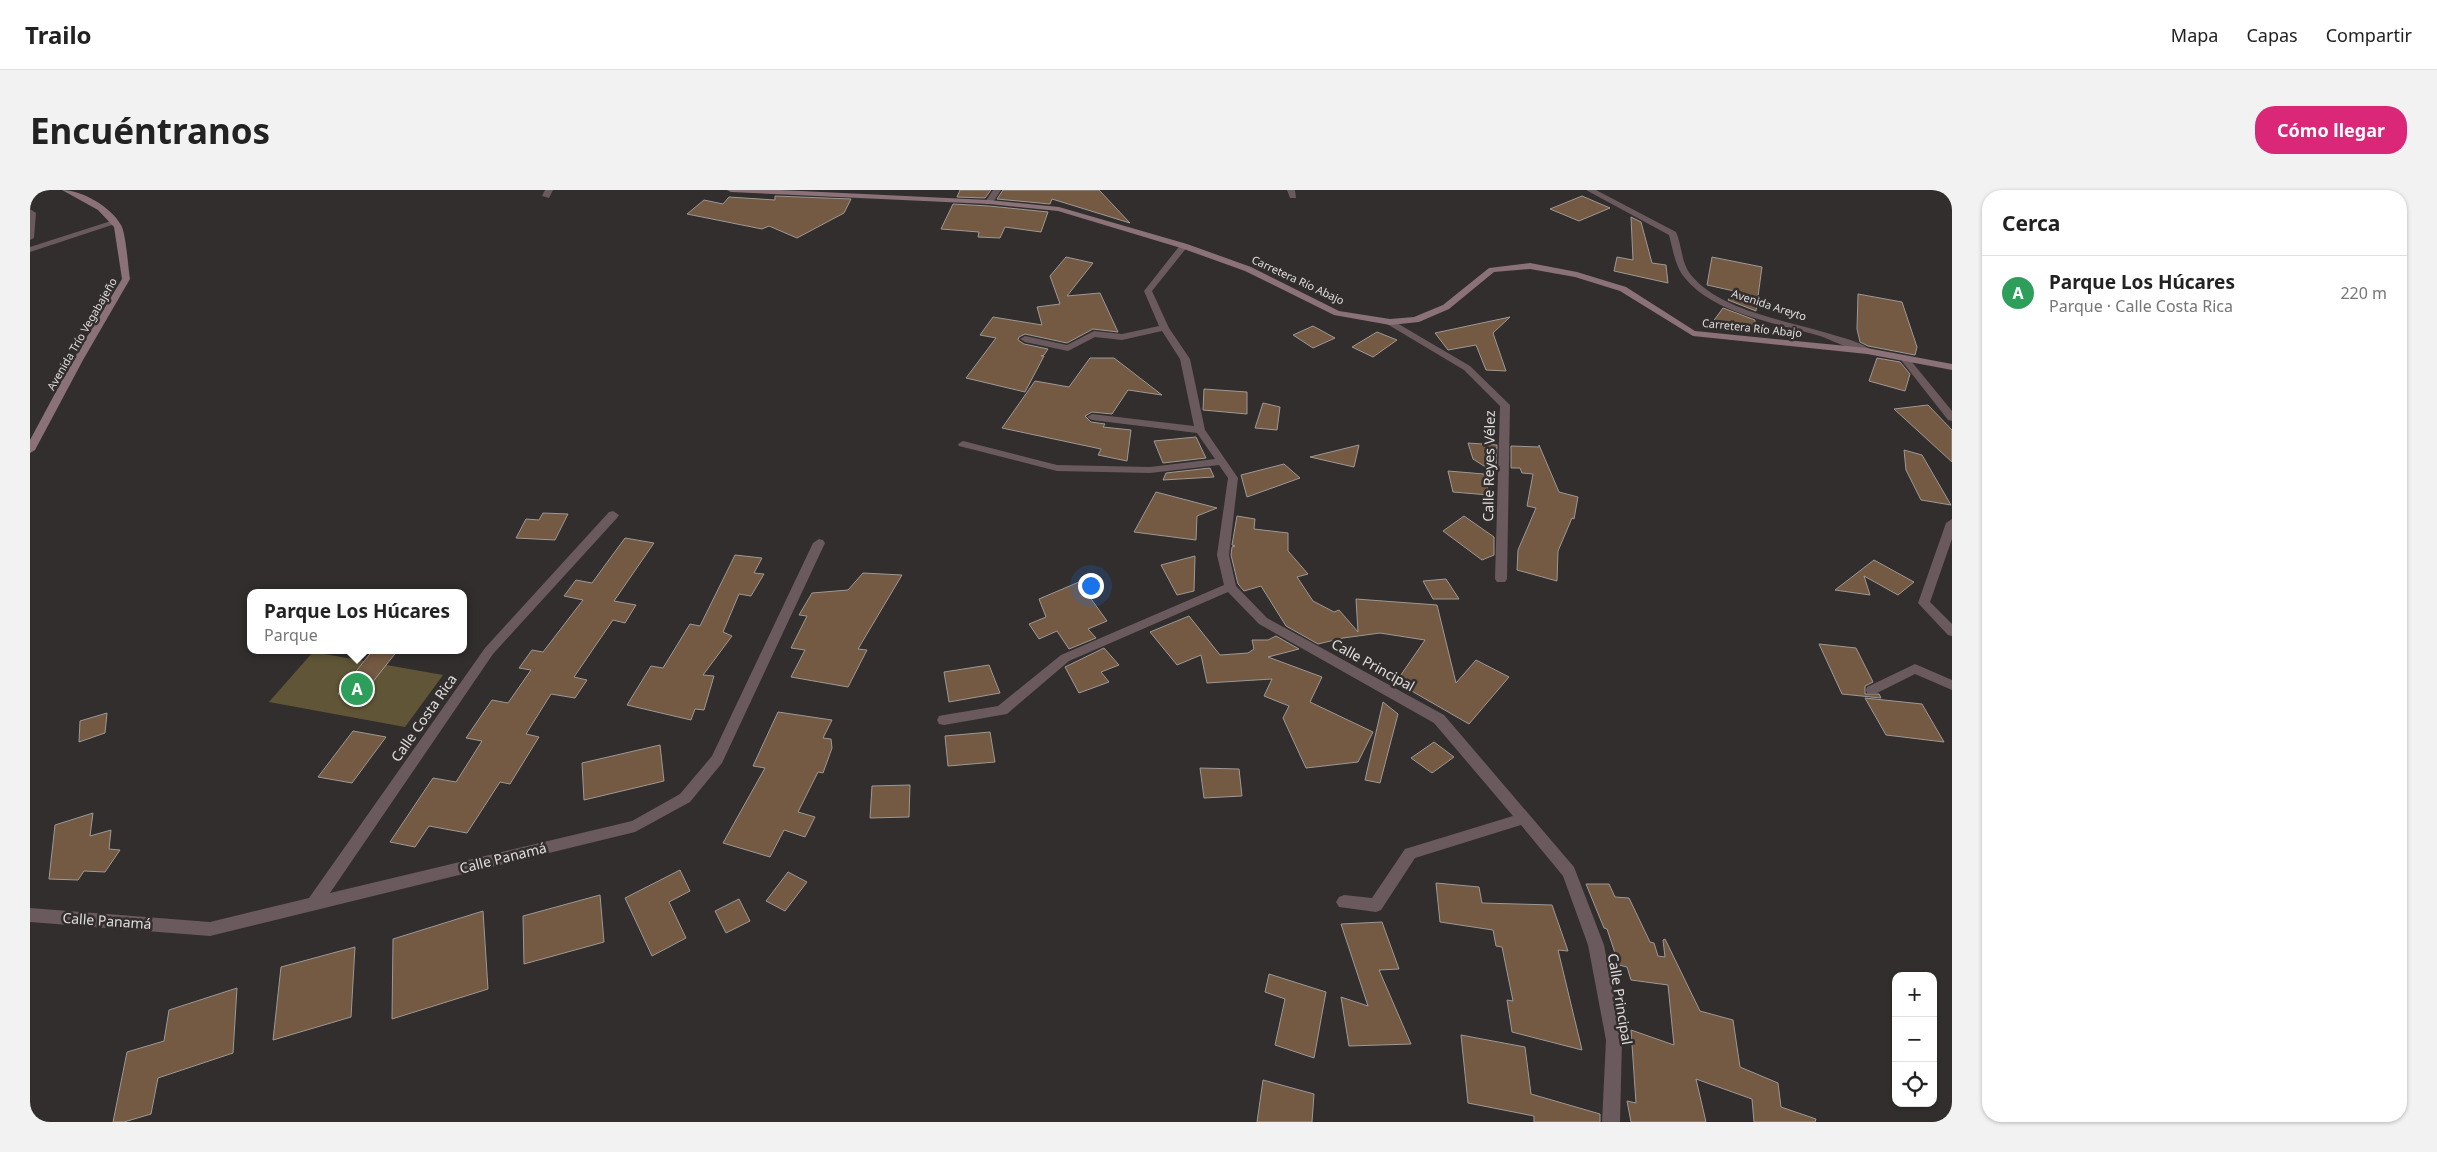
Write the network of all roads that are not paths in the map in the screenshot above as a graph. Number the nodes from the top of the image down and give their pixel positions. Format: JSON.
{"nodes":[{"id":1,"x":66,"y":190,"type":"edge"},
{"id":2,"x":731,"y":190,"type":"edge"},
{"id":3,"x":997,"y":190,"type":"edge"},
{"id":4,"x":1590,"y":190,"type":"edge"},
{"id":5,"x":819,"y":192,"type":"edge"},
{"id":6,"x":990,"y":202,"type":"junction"},
{"id":7,"x":30,"y":211,"type":"edge"},
{"id":8,"x":114,"y":223,"type":"junction"},
{"id":9,"x":30,"y":238,"type":"edge"},
{"id":10,"x":1184,"y":246,"type":"junction"},
{"id":11,"x":30,"y":250,"type":"edge"},
{"id":12,"x":1390,"y":322,"type":"junction"},
{"id":13,"x":1164,"y":328,"type":"junction"},
{"id":14,"x":1025,"y":340,"type":"dead end"},
{"id":15,"x":1866,"y":351,"type":"junction"},
{"id":16,"x":1904,"y":358,"type":"junction"},
{"id":17,"x":1952,"y":366,"type":"edge"},
{"id":18,"x":1092,"y":417,"type":"dead end"},
{"id":19,"x":1952,"y":418,"type":"edge"},
{"id":20,"x":1200,"y":430,"type":"junction"},
{"id":21,"x":963,"y":444,"type":"dead end"},
{"id":22,"x":30,"y":450,"type":"edge"},
{"id":23,"x":1223,"y":461,"type":"junction"},
{"id":24,"x":613,"y":515,"type":"dead end"},
{"id":25,"x":1952,"y":523,"type":"edge"},
{"id":26,"x":819,"y":543,"type":"dead end"},
{"id":27,"x":1501,"y":579,"type":"dead end"},
{"id":28,"x":1230,"y":587,"type":"junction"},
{"id":29,"x":1952,"y":632,"type":"edge"},
{"id":30,"x":1952,"y":685,"type":"edge"},
{"id":31,"x":1872,"y":690,"type":"dead end"},
{"id":32,"x":944,"y":720,"type":"dead end"},
{"id":33,"x":1522,"y":819,"type":"junction"},
{"id":34,"x":1344,"y":902,"type":"dead end"},
{"id":35,"x":313,"y":905,"type":"junction"},
{"id":36,"x":30,"y":915,"type":"edge"},
{"id":37,"x":1611,"y":1122,"type":"edge"}],
"edges":[{"from":1,"to":8,"type":"street","name":"Avenida Trío Vegabajeño"},
{"from":2,"to":5,"type":"street","name":"Carretera Río Abajo"},
{"from":3,"to":6,"type":"street"},
{"from":4,"to":15,"type":"street","name":"Avenida Areyto"},
{"from":5,"to":6,"type":"street","name":"Carretera Río Abajo"},
{"from":6,"to":10,"type":"street","name":"Carretera Río Abajo"},
{"from":7,"to":9,"type":"street"},
{"from":8,"to":11,"type":"street"},
{"from":8,"to":22,"type":"street","name":"Avenida Trío Vegabajeño"},
{"from":10,"to":12,"type":"street","name":"Carretera Río Abajo"},
{"from":10,"to":13,"type":"street"},
{"from":12,"to":15,"type":"street","name":"Carretera Río Abajo"},
{"from":12,"to":27,"type":"street","name":"Calle Reyes Vélez"},
{"from":13,"to":14,"type":"street"},
{"from":13,"to":20,"type":"street"},
{"from":15,"to":16,"type":"street","name":"Carretera Río Abajo"},
{"from":16,"to":17,"type":"street","name":"Carretera Río Abajo"},
{"from":16,"to":19,"type":"street"},
{"from":18,"to":20,"type":"street"},
{"from":20,"to":23,"type":"street"},
{"from":21,"to":23,"type":"street"},
{"from":23,"to":28,"type":"street"},
{"from":24,"to":35,"type":"street","name":"Calle Costa Rica"},
{"from":25,"to":29,"type":"street"},
{"from":26,"to":35,"type":"street","name":"Calle Panamá"},
{"from":28,"to":32,"type":"street"},
{"from":28,"to":33,"type":"street","name":"Calle Principal"},
{"from":30,"to":31,"type":"street"},
{"from":33,"to":34,"type":"street"},
{"from":33,"to":37,"type":"street","name":"Calle Principal"},
{"from":35,"to":36,"type":"street","name":"Calle Panamá"}]}
